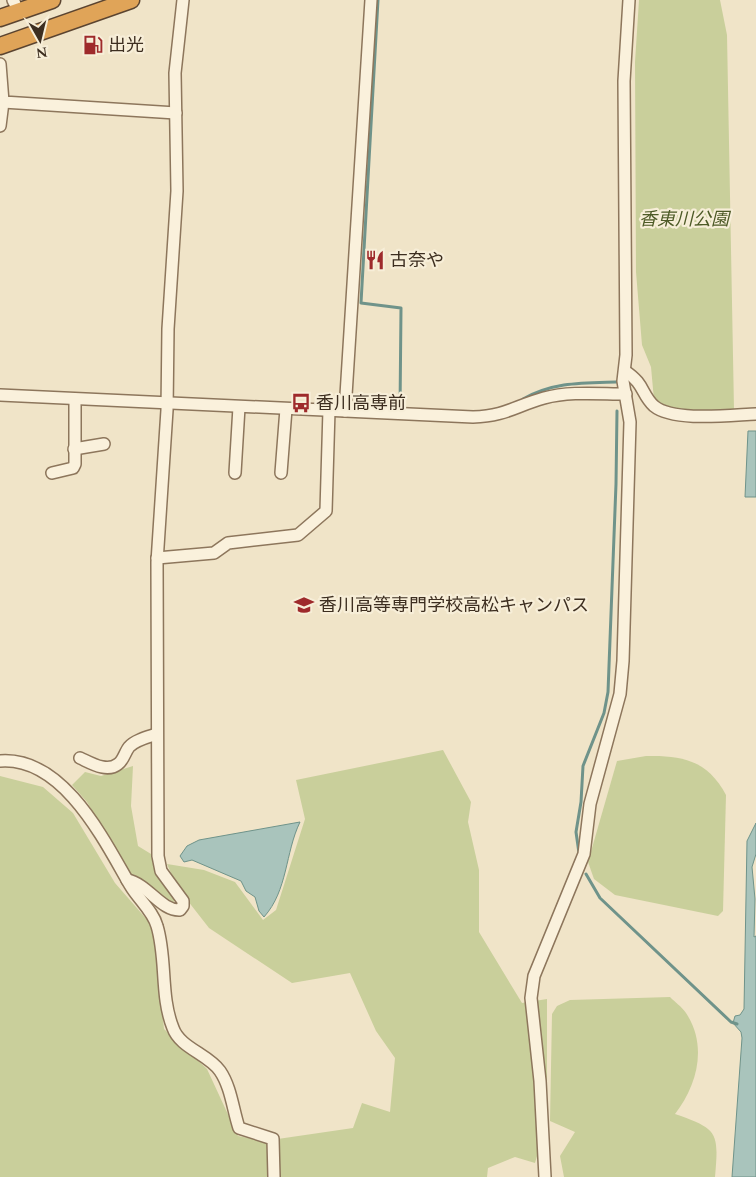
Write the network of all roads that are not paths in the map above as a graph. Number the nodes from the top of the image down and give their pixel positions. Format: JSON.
{"nodes":[{"id":1,"x":52,"y":0,"type":"edge"},
{"id":2,"x":101,"y":0,"type":"edge"},
{"id":3,"x":131,"y":0,"type":"edge"},
{"id":4,"x":184,"y":0,"type":"edge"},
{"id":5,"x":372,"y":0,"type":"edge"},
{"id":6,"x":629,"y":0,"type":"edge"},
{"id":7,"x":0,"y":18,"type":"edge"},
{"id":8,"x":0,"y":36,"type":"edge"},
{"id":9,"x":0,"y":46,"type":"edge"},
{"id":10,"x":0,"y":64,"type":"edge"},
{"id":11,"x":3,"y":102,"type":"junction"},
{"id":12,"x":176,"y":113,"type":"junction"},
{"id":13,"x":0,"y":126,"type":"edge"},
{"id":14,"x":625,"y":372,"type":"junction"},
{"id":15,"x":626,"y":394,"type":"junction"},
{"id":16,"x":0,"y":395,"type":"edge"},
{"id":17,"x":75,"y":399,"type":"junction"},
{"id":18,"x":168,"y":404,"type":"junction"},
{"id":19,"x":239,"y":407,"type":"junction"},
{"id":20,"x":286,"y":409,"type":"junction"},
{"id":21,"x":329,"y":410,"type":"junction"},
{"id":22,"x":345,"y":411,"type":"junction"},
{"id":23,"x":756,"y":414,"type":"edge"},
{"id":24,"x":104,"y":444,"type":"dead end"},
{"id":25,"x":74,"y":449,"type":"junction"},
{"id":26,"x":52,"y":473,"type":"dead end"},
{"id":27,"x":281,"y":473,"type":"dead end"},
{"id":28,"x":234,"y":474,"type":"dead end"},
{"id":29,"x":157,"y":558,"type":"junction"},
{"id":30,"x":157,"y":734,"type":"junction"},
{"id":31,"x":80,"y":758,"type":"dead end"},
{"id":32,"x":0,"y":760,"type":"edge"},
{"id":33,"x":127,"y":880,"type":"junction"},
{"id":34,"x":274,"y":1177,"type":"edge"},
{"id":35,"x":545,"y":1177,"type":"edge"}],
"edges":[{"from":1,"to":7,"type":"highway"},
{"from":2,"to":8,"type":"highway"},
{"from":3,"to":9,"type":"highway"},
{"from":4,"to":12,"type":"street"},
{"from":5,"to":22,"type":"street"},
{"from":6,"to":14,"type":"street"},
{"from":10,"to":11,"type":"street"},
{"from":11,"to":12,"type":"street"},
{"from":11,"to":13,"type":"street"},
{"from":12,"to":18,"type":"street"},
{"from":14,"to":15,"type":"street"},
{"from":14,"to":23,"type":"street"},
{"from":15,"to":22,"type":"street"},
{"from":15,"to":35,"type":"street"},
{"from":16,"to":17,"type":"street"},
{"from":17,"to":18,"type":"street"},
{"from":17,"to":25,"type":"street"},
{"from":18,"to":19,"type":"street"},
{"from":18,"to":29,"type":"street"},
{"from":19,"to":20,"type":"street"},
{"from":19,"to":28,"type":"street"},
{"from":20,"to":21,"type":"street"},
{"from":20,"to":27,"type":"street"},
{"from":21,"to":22,"type":"street"},
{"from":21,"to":29,"type":"street"},
{"from":24,"to":25,"type":"street"},
{"from":25,"to":26,"type":"street"},
{"from":29,"to":30,"type":"street"},
{"from":30,"to":31,"type":"street"},
{"from":30,"to":33,"type":"street"},
{"from":32,"to":33,"type":"street"},
{"from":33,"to":34,"type":"street"}]}
